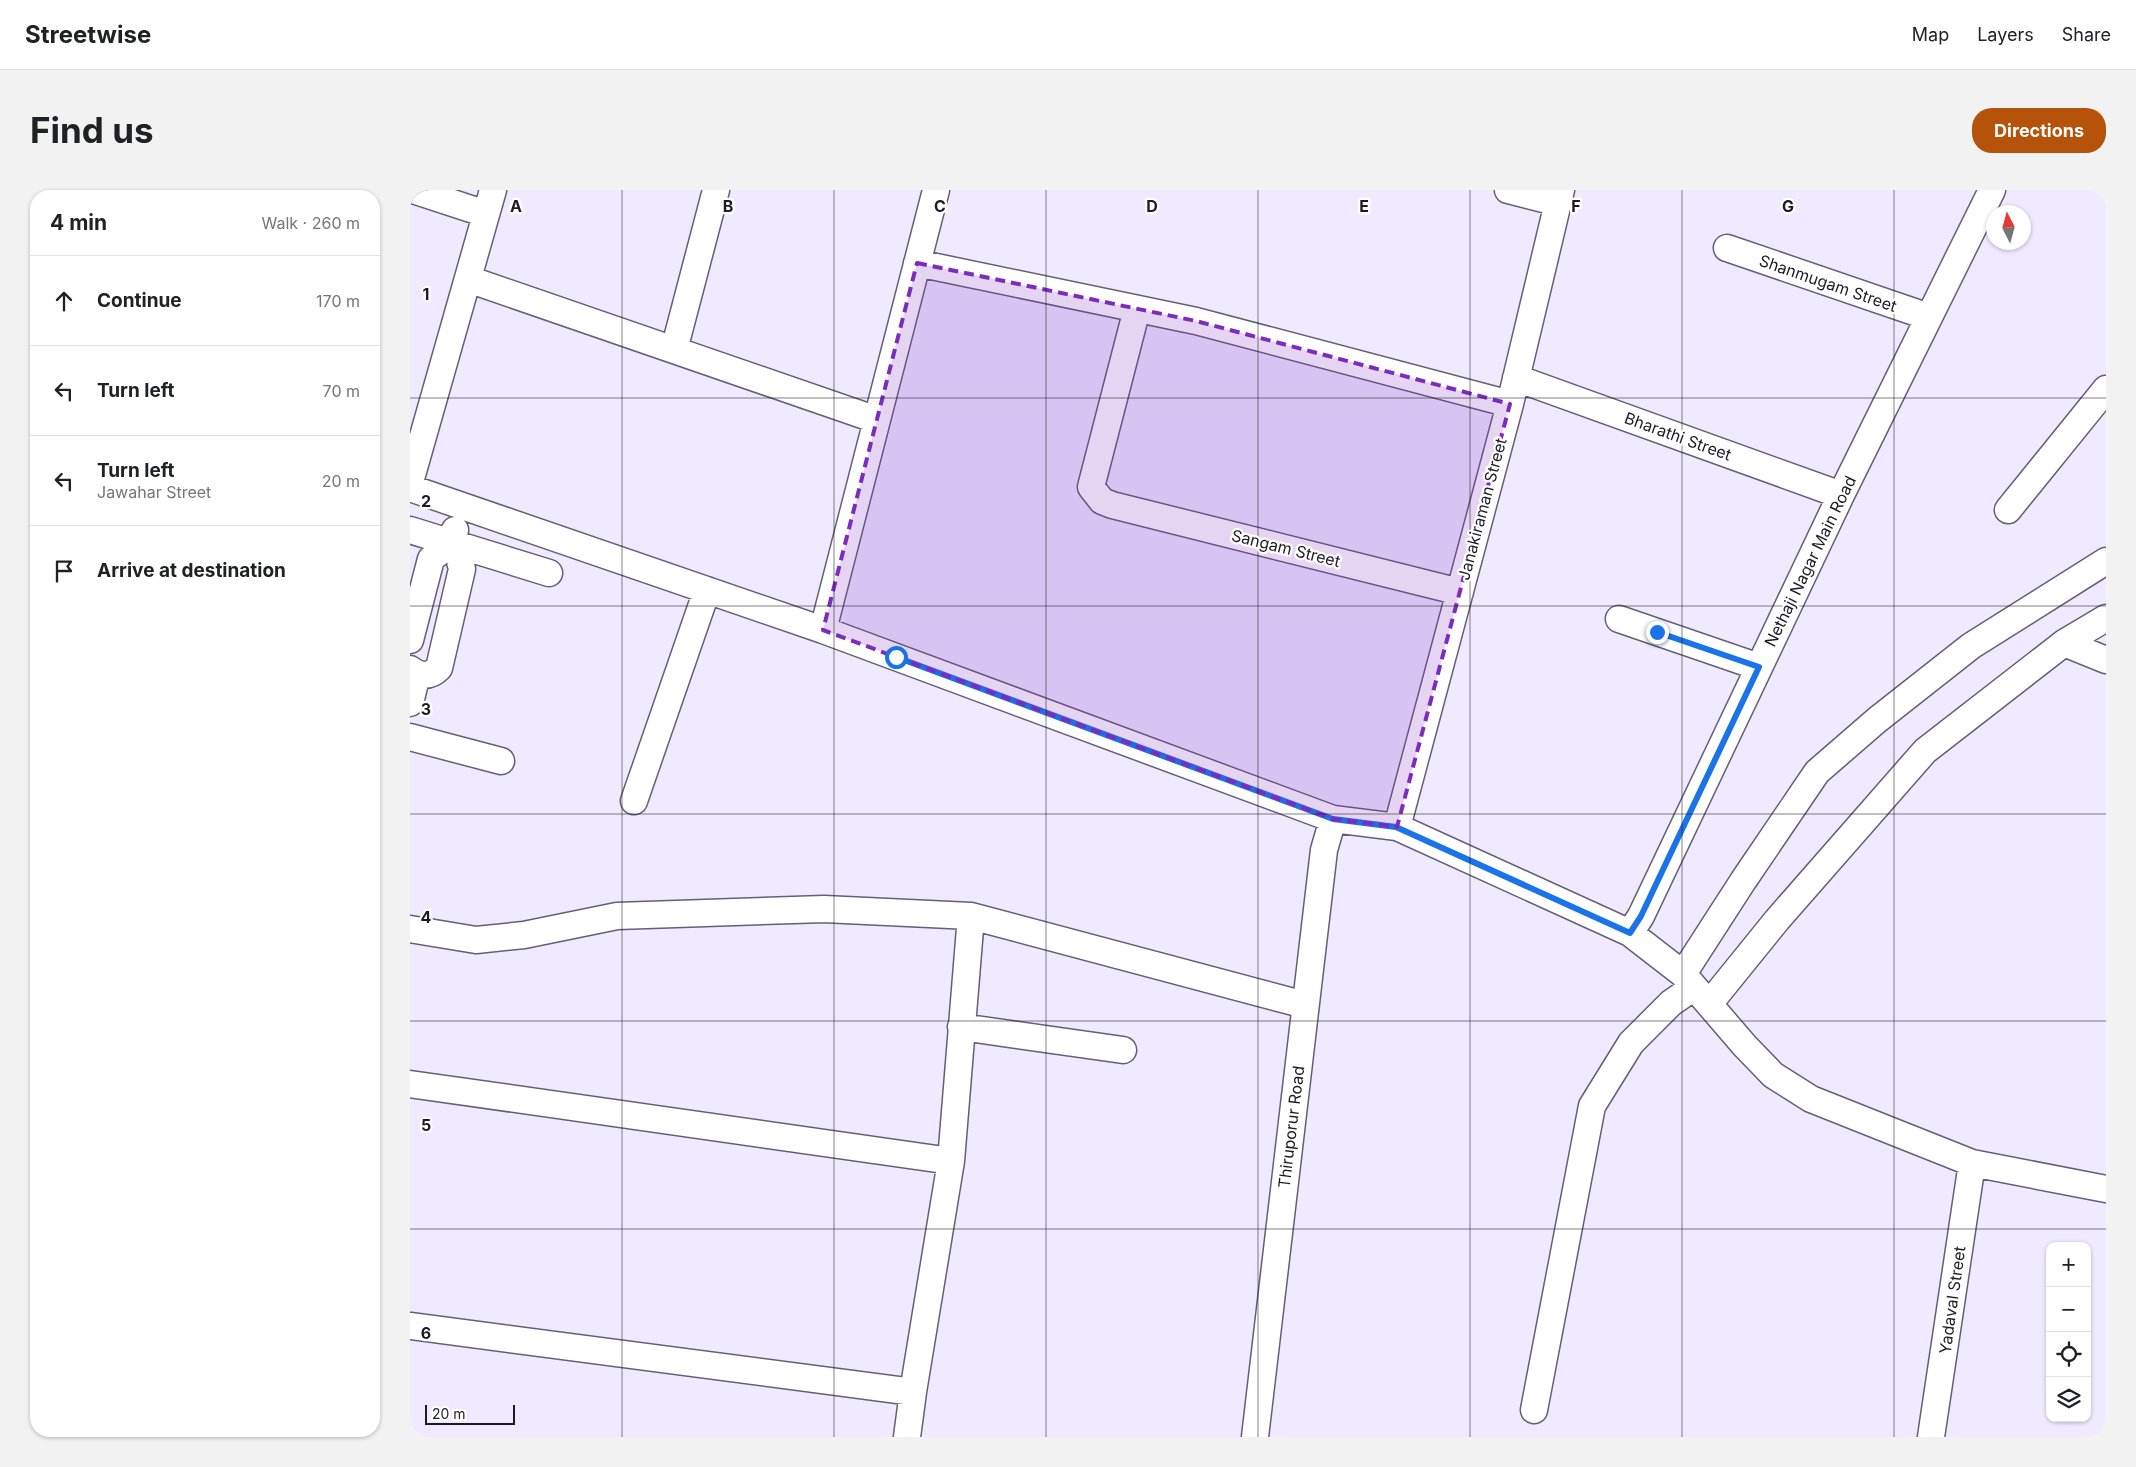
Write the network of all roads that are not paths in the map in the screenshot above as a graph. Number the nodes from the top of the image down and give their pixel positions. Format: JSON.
{"nodes":[{"id":1,"x":413,"y":190,"type":"edge"},
{"id":2,"x":716,"y":190,"type":"edge"},
{"id":3,"x":936,"y":190,"type":"edge"},
{"id":4,"x":1508,"y":190,"type":"edge"},
{"id":5,"x":1992,"y":190,"type":"edge"},
{"id":6,"x":1560,"y":196,"type":"edge"},
{"id":7,"x":490,"y":202,"type":"edge"},
{"id":8,"x":1727,"y":248,"type":"dead end"},
{"id":9,"x":917,"y":263,"type":"junction"},
{"id":10,"x":468,"y":280,"type":"junction"},
{"id":11,"x":1137,"y":309,"type":"junction"},
{"id":12,"x":1929,"y":317,"type":"junction"},
{"id":13,"x":674,"y":350,"type":"junction"},
{"id":14,"x":1516,"y":378,"type":"junction"},
{"id":15,"x":2106,"y":389,"type":"edge"},
{"id":16,"x":1510,"y":404,"type":"junction"},
{"id":17,"x":877,"y":420,"type":"junction"},
{"id":18,"x":410,"y":482,"type":"edge"},
{"id":19,"x":410,"y":488,"type":"edge"},
{"id":20,"x":1841,"y":495,"type":"junction"},
{"id":21,"x":462,"y":506,"type":"junction"},
{"id":22,"x":2008,"y":510,"type":"dead end"},
{"id":23,"x":410,"y":530,"type":"edge"},
{"id":24,"x":451,"y":547,"type":"junction"},
{"id":25,"x":2106,"y":561,"type":"edge"},
{"id":26,"x":549,"y":573,"type":"dead end"},
{"id":27,"x":707,"y":590,"type":"junction"},
{"id":28,"x":1460,"y":592,"type":"junction"},
{"id":29,"x":2106,"y":618,"type":"edge"},
{"id":30,"x":1619,"y":619,"type":"dead end"},
{"id":31,"x":823,"y":630,"type":"junction"},
{"id":32,"x":410,"y":640,"type":"edge"},
{"id":33,"x":2064,"y":643,"type":"junction"},
{"id":34,"x":2106,"y":660,"type":"edge"},
{"id":35,"x":1759,"y":667,"type":"junction"},
{"id":36,"x":414,"y":672,"type":"edge"},
{"id":37,"x":410,"y":703,"type":"edge"},
{"id":38,"x":410,"y":737,"type":"edge"},
{"id":39,"x":502,"y":761,"type":"dead end"},
{"id":40,"x":634,"y":800,"type":"dead end"},
{"id":41,"x":1333,"y":819,"type":"junction"},
{"id":42,"x":1396,"y":827,"type":"junction"},
{"id":43,"x":971,"y":916,"type":"junction"},
{"id":44,"x":410,"y":929,"type":"edge"},
{"id":45,"x":1630,"y":933,"type":"junction"},
{"id":46,"x":1695,"y":988,"type":"junction"},
{"id":47,"x":1305,"y":1005,"type":"junction"},
{"id":48,"x":961,"y":1027,"type":"junction"},
{"id":49,"x":1123,"y":1050,"type":"dead end"},
{"id":50,"x":410,"y":1084,"type":"edge"},
{"id":51,"x":950,"y":1161,"type":"junction"},
{"id":52,"x":1972,"y":1163,"type":"junction"},
{"id":53,"x":2106,"y":1189,"type":"edge"},
{"id":54,"x":410,"y":1326,"type":"edge"},
{"id":55,"x":912,"y":1392,"type":"junction"},
{"id":56,"x":1534,"y":1410,"type":"dead end"},
{"id":57,"x":907,"y":1437,"type":"edge"},
{"id":58,"x":1255,"y":1437,"type":"edge"},
{"id":59,"x":1931,"y":1437,"type":"edge"}],
"edges":[{"from":1,"to":7,"type":"street"},
{"from":2,"to":13,"type":"street"},
{"from":3,"to":9,"type":"street"},
{"from":4,"to":6,"type":"street"},
{"from":5,"to":12,"type":"street","name":"Nethaji Nagar Main Road"},
{"from":6,"to":14,"type":"street","name":"Janakiraman Street"},
{"from":7,"to":10,"type":"street"},
{"from":8,"to":12,"type":"street","name":"Shanmugam Street"},
{"from":9,"to":11,"type":"street"},
{"from":9,"to":17,"type":"street"},
{"from":10,"to":13,"type":"street"},
{"from":10,"to":18,"type":"street"},
{"from":11,"to":16,"type":"street"},
{"from":11,"to":28,"type":"street","name":"Sangam Street"},
{"from":12,"to":20,"type":"street","name":"Nethaji Nagar Main Road"},
{"from":13,"to":17,"type":"street"},
{"from":14,"to":16,"type":"street","name":"Janakiraman Street"},
{"from":14,"to":20,"type":"street","name":"Bharathi Street"},
{"from":15,"to":22,"type":"street"},
{"from":16,"to":28,"type":"street","name":"Janakiraman Street"},
{"from":17,"to":31,"type":"street"},
{"from":19,"to":21,"type":"street"},
{"from":20,"to":35,"type":"street","name":"Nethaji Nagar Main Road"},
{"from":21,"to":24,"type":"street"},
{"from":21,"to":27,"type":"street"},
{"from":23,"to":24,"type":"street"},
{"from":24,"to":26,"type":"street"},
{"from":24,"to":32,"type":"street"},
{"from":24,"to":36,"type":"street"},
{"from":25,"to":46,"type":"street"},
{"from":27,"to":31,"type":"street"},
{"from":27,"to":40,"type":"street"},
{"from":28,"to":42,"type":"street","name":"Janakiraman Street"},
{"from":29,"to":33,"type":"street"},
{"from":30,"to":35,"type":"street"},
{"from":31,"to":41,"type":"street"},
{"from":33,"to":34,"type":"street"},
{"from":33,"to":46,"type":"street"},
{"from":35,"to":45,"type":"street","name":"Nethaji Nagar Main Road"},
{"from":36,"to":37,"type":"street"},
{"from":38,"to":39,"type":"street"},
{"from":41,"to":42,"type":"street"},
{"from":41,"to":47,"type":"street","name":"Thiruporur Road"},
{"from":42,"to":45,"type":"street"},
{"from":43,"to":44,"type":"street"},
{"from":43,"to":47,"type":"street"},
{"from":43,"to":48,"type":"street"},
{"from":45,"to":46,"type":"street"},
{"from":46,"to":52,"type":"street"},
{"from":46,"to":56,"type":"street"},
{"from":47,"to":58,"type":"street","name":"Thiruporur Road"},
{"from":48,"to":49,"type":"street"},
{"from":48,"to":51,"type":"street"},
{"from":50,"to":51,"type":"street"},
{"from":51,"to":55,"type":"street"},
{"from":52,"to":53,"type":"street"},
{"from":52,"to":59,"type":"street","name":"Yadaval Street"},
{"from":54,"to":55,"type":"street"},
{"from":55,"to":57,"type":"street"}]}
